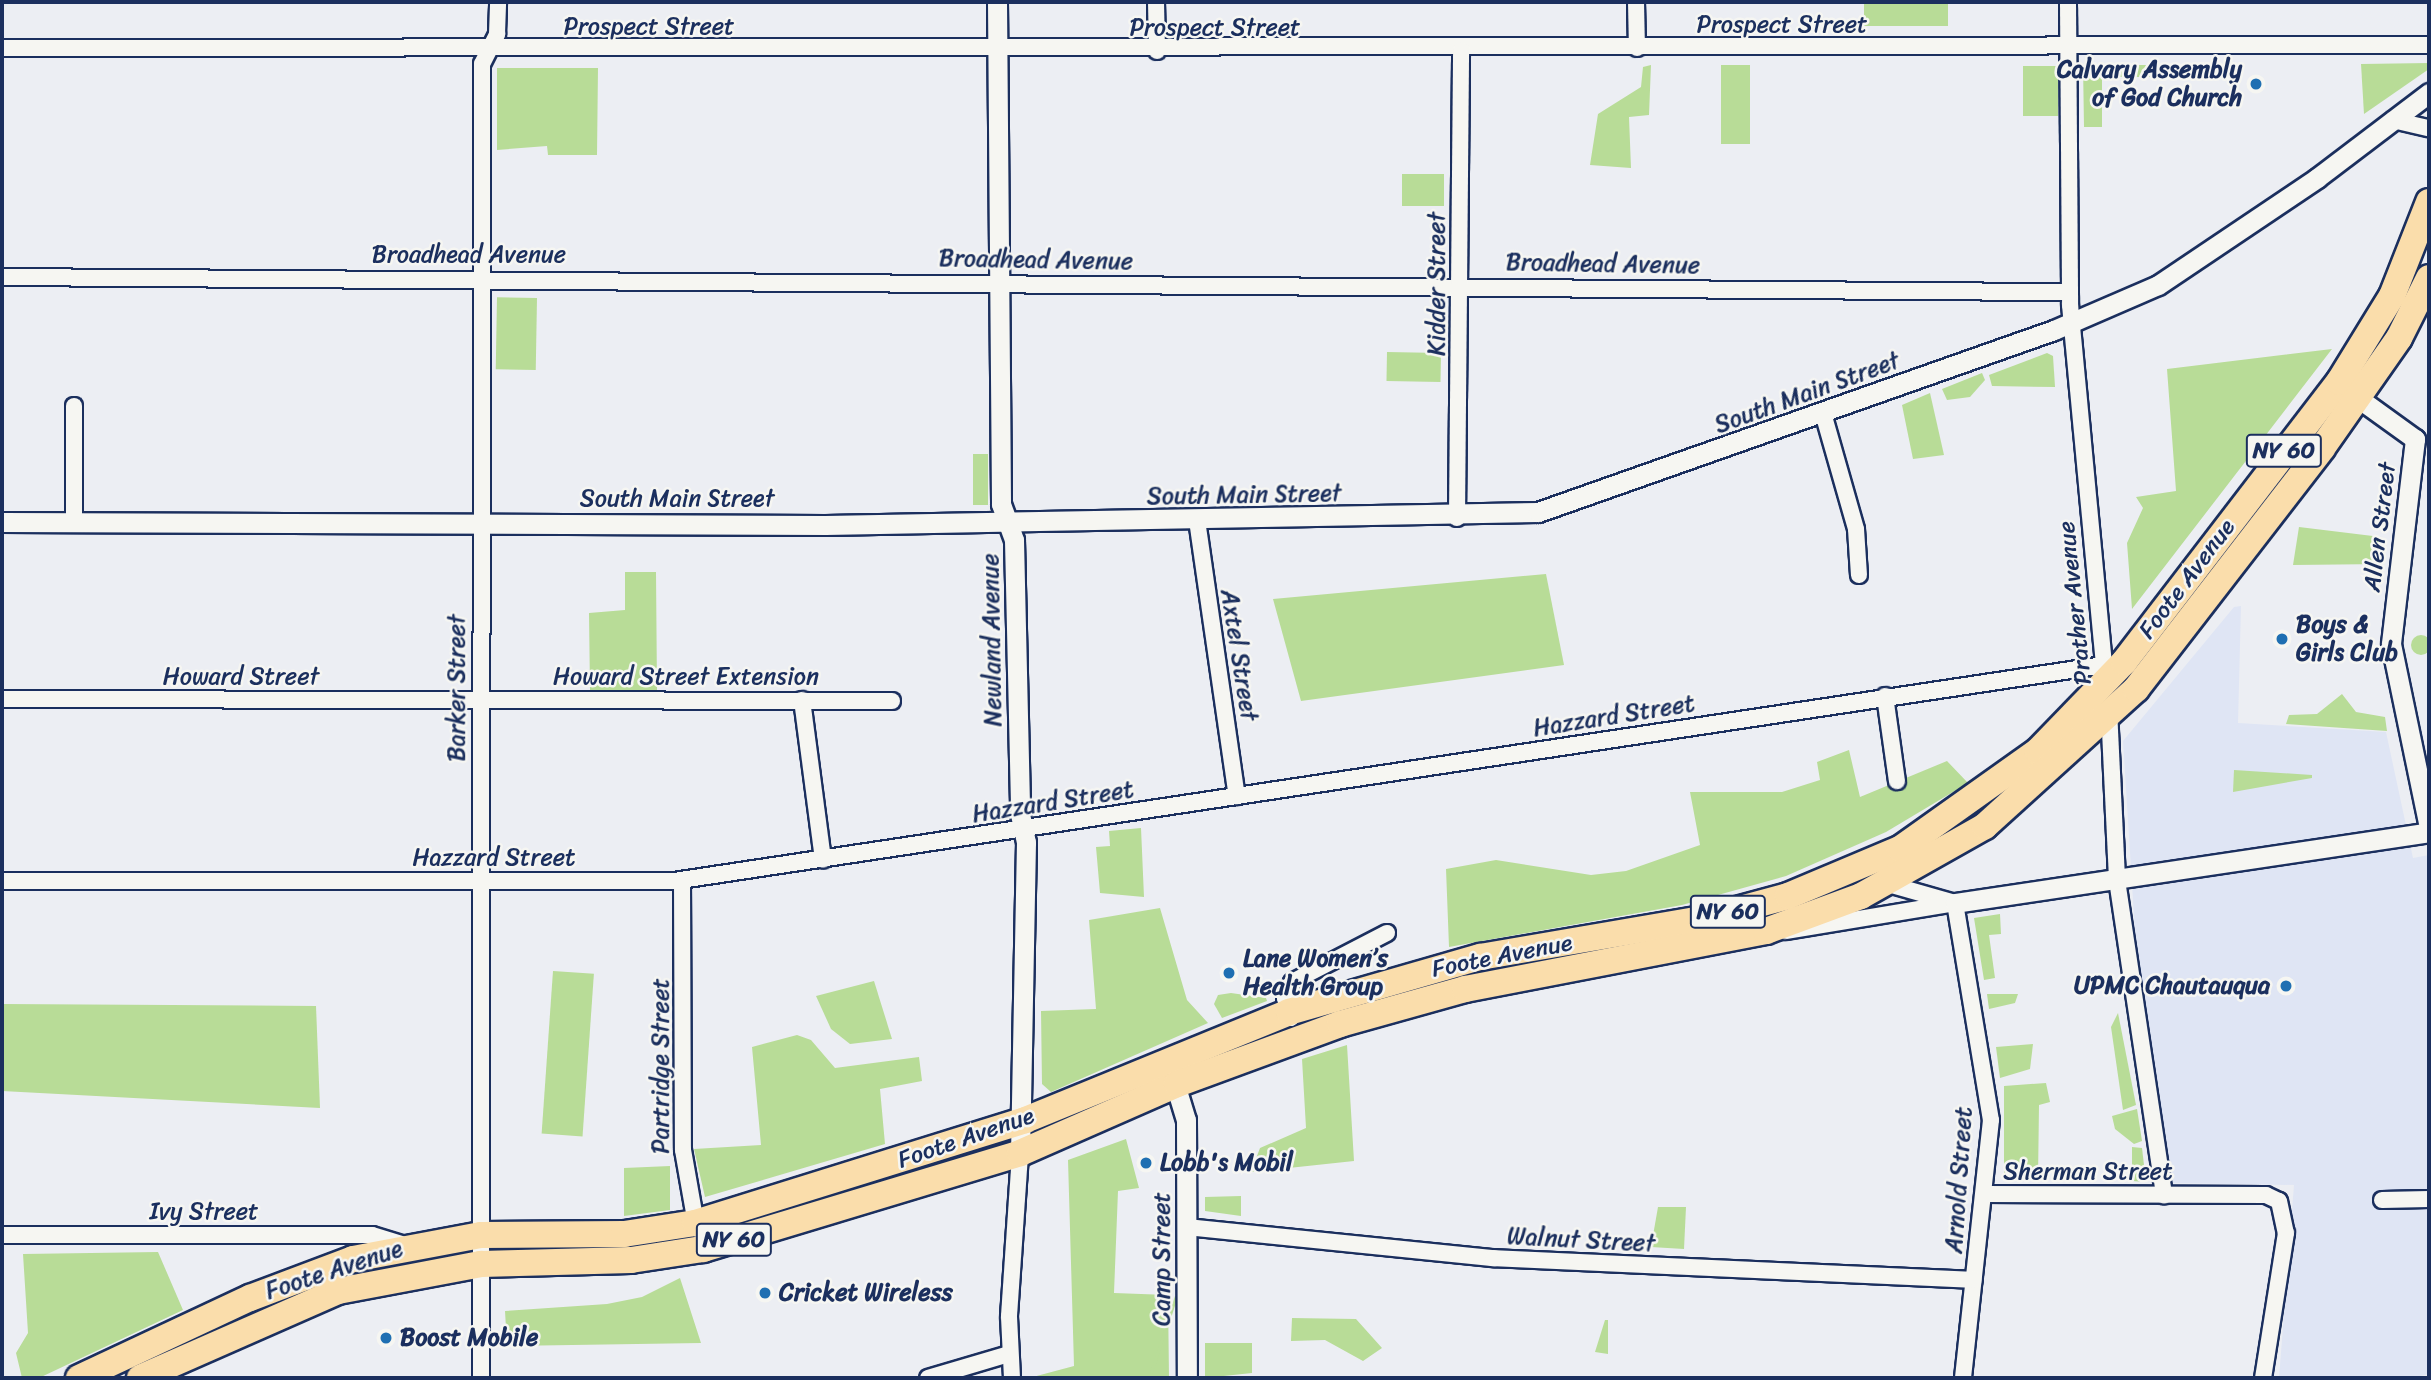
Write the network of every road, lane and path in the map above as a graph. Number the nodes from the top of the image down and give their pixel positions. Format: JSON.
{"nodes":[{"id":1,"x":498,"y":2,"type":"edge"},
{"id":2,"x":997,"y":2,"type":"edge"},
{"id":3,"x":1157,"y":2,"type":"edge"},
{"id":4,"x":1636,"y":2,"type":"edge"},
{"id":5,"x":2068,"y":2,"type":"edge"},
{"id":6,"x":2429,"y":45,"type":"edge"},
{"id":7,"x":2,"y":48,"type":"edge"},
{"id":8,"x":1637,"y":48,"type":"junction"},
{"id":9,"x":2068,"y":49,"type":"junction"},
{"id":10,"x":490,"y":50,"type":"junction"},
{"id":11,"x":1461,"y":50,"type":"junction"},
{"id":12,"x":997,"y":51,"type":"junction"},
{"id":13,"x":1157,"y":51,"type":"junction"},
{"id":14,"x":2429,"y":93,"type":"edge"},
{"id":15,"x":2393,"y":120,"type":"junction"},
{"id":16,"x":2429,"y":128,"type":"edge"},
{"id":17,"x":2429,"y":202,"type":"edge"},
{"id":18,"x":2,"y":277,"type":"edge"},
{"id":19,"x":483,"y":277,"type":"junction"},
{"id":20,"x":2429,"y":278,"type":"edge"},
{"id":21,"x":1001,"y":282,"type":"junction"},
{"id":22,"x":1459,"y":285,"type":"junction"},
{"id":23,"x":2070,"y":292,"type":"junction"},
{"id":24,"x":2071,"y":323,"type":"junction"},
{"id":25,"x":2347,"y":391,"type":"junction"},
{"id":26,"x":74,"y":405,"type":"dead end"},
{"id":27,"x":1824,"y":413,"type":"junction"},
{"id":28,"x":2422,"y":441,"type":"edge"},
{"id":29,"x":1457,"y":518,"type":"junction"},
{"id":30,"x":1197,"y":520,"type":"junction"},
{"id":31,"x":2,"y":522,"type":"edge"},
{"id":32,"x":74,"y":522,"type":"junction"},
{"id":33,"x":482,"y":522,"type":"junction"},
{"id":34,"x":1008,"y":523,"type":"junction"},
{"id":35,"x":1859,"y":575,"type":"dead end"},
{"id":36,"x":2105,"y":673,"type":"junction"},
{"id":37,"x":1885,"y":696,"type":"junction"},
{"id":38,"x":2,"y":699,"type":"edge"},
{"id":39,"x":802,"y":700,"type":"junction"},
{"id":40,"x":480,"y":701,"type":"junction"},
{"id":41,"x":892,"y":701,"type":"dead end"},
{"id":42,"x":2109,"y":714,"type":"junction"},
{"id":43,"x":1897,"y":781,"type":"dead end"},
{"id":44,"x":1237,"y":796,"type":"junction"},
{"id":45,"x":1023,"y":829,"type":"junction"},
{"id":46,"x":2429,"y":829,"type":"edge"},
{"id":47,"x":823,"y":860,"type":"junction"},
{"id":48,"x":1852,"y":871,"type":"junction"},
{"id":49,"x":682,"y":880,"type":"junction"},
{"id":50,"x":2117,"y":880,"type":"junction"},
{"id":51,"x":2,"y":881,"type":"edge"},
{"id":52,"x":479,"y":881,"type":"junction"},
{"id":53,"x":1886,"y":884,"type":"junction"},
{"id":54,"x":1955,"y":904,"type":"junction"},
{"id":55,"x":1766,"y":931,"type":"junction"},
{"id":56,"x":1387,"y":933,"type":"dead end"},
{"id":57,"x":1289,"y":1012,"type":"junction"},
{"id":58,"x":1298,"y":1037,"type":"junction"},
{"id":59,"x":1164,"y":1060,"type":"junction"},
{"id":60,"x":1177,"y":1084,"type":"junction"},
{"id":61,"x":1025,"y":1120,"type":"junction"},
{"id":62,"x":1020,"y":1153,"type":"junction"},
{"id":63,"x":1983,"y":1194,"type":"junction"},
{"id":64,"x":2164,"y":1196,"type":"junction"},
{"id":65,"x":2429,"y":1199,"type":"edge"},
{"id":66,"x":2382,"y":1200,"type":"dead end"},
{"id":67,"x":695,"y":1223,"type":"junction"},
{"id":68,"x":1187,"y":1227,"type":"junction"},
{"id":69,"x":2,"y":1235,"type":"edge"},
{"id":70,"x":481,"y":1236,"type":"junction"},
{"id":71,"x":405,"y":1245,"type":"junction"},
{"id":72,"x":703,"y":1249,"type":"junction"},
{"id":73,"x":481,"y":1264,"type":"junction"},
{"id":74,"x":1973,"y":1280,"type":"junction"},
{"id":75,"x":1009,"y":1354,"type":"junction"},
{"id":76,"x":79,"y":1378,"type":"edge"},
{"id":77,"x":140,"y":1378,"type":"edge"},
{"id":78,"x":481,"y":1378,"type":"edge"},
{"id":79,"x":928,"y":1378,"type":"edge"},
{"id":80,"x":1012,"y":1378,"type":"edge"},
{"id":81,"x":1187,"y":1378,"type":"edge"},
{"id":82,"x":1963,"y":1378,"type":"edge"},
{"id":83,"x":2263,"y":1378,"type":"edge"}],
"edges":[{"from":1,"to":10,"type":"street","name":"Barker Street"},
{"from":2,"to":12,"type":"street","name":"Newland Avenue"},
{"from":3,"to":13,"type":"street"},
{"from":4,"to":8,"type":"street"},
{"from":5,"to":9,"type":"street","name":"Prather Avenue"},
{"from":6,"to":9,"type":"street","name":"Prospect Street"},
{"from":7,"to":10,"type":"street","name":"Prospect Street"},
{"from":8,"to":9,"type":"street","name":"Prospect Street"},
{"from":8,"to":11,"type":"street","name":"Prospect Street"},
{"from":9,"to":23,"type":"street","name":"Prather Avenue"},
{"from":10,"to":12,"type":"street","name":"Prospect Street"},
{"from":10,"to":19,"type":"street","name":"Barker Street"},
{"from":11,"to":13,"type":"street","name":"Prospect Street"},
{"from":11,"to":22,"type":"street","name":"Kidder Street"},
{"from":12,"to":13,"type":"street","name":"Prospect Street"},
{"from":12,"to":21,"type":"street","name":"Newland Avenue"},
{"from":14,"to":15,"type":"street","name":"South Main Street"},
{"from":15,"to":16,"type":"street"},
{"from":15,"to":24,"type":"street","name":"South Main Street"},
{"from":17,"to":25,"type":"highway","name":"Foote Avenue","number":"NY 60"},
{"from":18,"to":19,"type":"street","name":"Broadhead Avenue"},
{"from":19,"to":21,"type":"street","name":"Broadhead Avenue"},
{"from":19,"to":33,"type":"street","name":"Barker Street"},
{"from":20,"to":25,"type":"highway","name":"Foote Avenue","number":"NY 60"},
{"from":21,"to":22,"type":"street","name":"Broadhead Avenue"},
{"from":21,"to":34,"type":"street","name":"Newland Avenue"},
{"from":22,"to":23,"type":"street","name":"Broadhead Avenue"},
{"from":22,"to":29,"type":"street","name":"Kidder Street"},
{"from":23,"to":24,"type":"street","name":"Prather Avenue"},
{"from":24,"to":27,"type":"street","name":"South Main Street"},
{"from":24,"to":36,"type":"street","name":"Prather Avenue"},
{"from":25,"to":28,"type":"street"},
{"from":25,"to":36,"type":"highway","name":"Foote Avenue","number":"NY 60"},
{"from":25,"to":42,"type":"highway","name":"Foote Avenue","number":"NY 60"},
{"from":26,"to":32,"type":"street"},
{"from":27,"to":29,"type":"street","name":"South Main Street"},
{"from":27,"to":35,"type":"street"},
{"from":28,"to":46,"type":"street","name":"Allen Street"},
{"from":29,"to":30,"type":"street","name":"South Main Street"},
{"from":30,"to":34,"type":"street","name":"South Main Street"},
{"from":30,"to":44,"type":"street","name":"Axtel Street"},
{"from":31,"to":32,"type":"street","name":"South Main Street"},
{"from":32,"to":33,"type":"street","name":"South Main Street"},
{"from":33,"to":34,"type":"street","name":"South Main Street"},
{"from":33,"to":40,"type":"street","name":"Barker Street"},
{"from":34,"to":45,"type":"street","name":"Newland Avenue"},
{"from":36,"to":37,"type":"street","name":"Hazzard Street"},
{"from":36,"to":42,"type":"street","name":"Prather Avenue"},
{"from":36,"to":48,"type":"highway","name":"Foote Avenue","number":"NY 60"},
{"from":37,"to":43,"type":"street"},
{"from":37,"to":44,"type":"street","name":"Hazzard Street"},
{"from":38,"to":40,"type":"street","name":"Howard Street"},
{"from":39,"to":40,"type":"street","name":"Howard Street Extension"},
{"from":39,"to":41,"type":"street","name":"Howard Street Extension"},
{"from":39,"to":47,"type":"street"},
{"from":40,"to":52,"type":"street","name":"Barker Street"},
{"from":42,"to":50,"type":"street","name":"Prather Avenue"},
{"from":42,"to":53,"type":"highway","name":"Foote Avenue","number":"NY 60"},
{"from":44,"to":45,"type":"street","name":"Hazzard Street"},
{"from":45,"to":47,"type":"street","name":"Hazzard Street"},
{"from":45,"to":61,"type":"street","name":"Newland Avenue"},
{"from":46,"to":50,"type":"street","name":"Foote Avenue"},
{"from":47,"to":49,"type":"street","name":"Hazzard Street"},
{"from":48,"to":53,"type":"street","name":"Foote Avenue"},
{"from":48,"to":57,"type":"highway","name":"Foote Avenue","number":"NY 60"},
{"from":49,"to":52,"type":"street","name":"Hazzard Street"},
{"from":49,"to":67,"type":"street","name":"Partridge Street"},
{"from":50,"to":54,"type":"street","name":"Foote Avenue"},
{"from":50,"to":64,"type":"street","name":"Prather Avenue"},
{"from":51,"to":52,"type":"street","name":"Hazzard Street"},
{"from":52,"to":70,"type":"street","name":"Barker Street"},
{"from":53,"to":54,"type":"street","name":"Foote Avenue"},
{"from":53,"to":55,"type":"highway","name":"Foote Avenue","number":"NY 60"},
{"from":54,"to":55,"type":"street","name":"Foote Avenue"},
{"from":54,"to":63,"type":"street","name":"Arnold Street"},
{"from":55,"to":58,"type":"highway","name":"Foote Avenue","number":"NY 60"},
{"from":56,"to":57,"type":"street"},
{"from":57,"to":58,"type":"street"},
{"from":57,"to":59,"type":"highway","name":"Foote Avenue","number":"NY 60"},
{"from":58,"to":60,"type":"highway","name":"Foote Avenue","number":"NY 60"},
{"from":59,"to":60,"type":"street","name":"Camp Street"},
{"from":59,"to":61,"type":"highway","name":"Foote Avenue","number":"NY 60"},
{"from":60,"to":62,"type":"highway","name":"Foote Avenue","number":"NY 60"},
{"from":60,"to":68,"type":"street","name":"Camp Street"},
{"from":61,"to":62,"type":"street","name":"Newland Avenue"},
{"from":61,"to":67,"type":"highway","name":"Foote Avenue","number":"NY 60"},
{"from":62,"to":72,"type":"highway","name":"Foote Avenue","number":"NY 60"},
{"from":62,"to":75,"type":"street"},
{"from":63,"to":64,"type":"street","name":"Sherman Street"},
{"from":63,"to":74,"type":"street","name":"Arnold Street"},
{"from":64,"to":83,"type":"street","name":"Sherman Street"},
{"from":65,"to":66,"type":"street"},
{"from":67,"to":70,"type":"highway","name":"Foote Avenue","number":"NY 60"},
{"from":67,"to":72,"type":"street","name":"Partridge Street"},
{"from":68,"to":74,"type":"street","name":"Walnut Street"},
{"from":68,"to":81,"type":"street","name":"Camp Street"},
{"from":69,"to":71,"type":"street","name":"Ivy Street"},
{"from":70,"to":71,"type":"highway","name":"Foote Avenue","number":"NY 60"},
{"from":70,"to":73,"type":"street","name":"Barker Street"},
{"from":71,"to":76,"type":"highway","name":"Foote Avenue","number":"NY 60"},
{"from":72,"to":73,"type":"highway","name":"Foote Avenue","number":"NY 60"},
{"from":73,"to":77,"type":"highway","name":"Foote Avenue","number":"NY 60"},
{"from":73,"to":78,"type":"street","name":"Barker Street"},
{"from":74,"to":82,"type":"street","name":"Arnold Street"},
{"from":75,"to":79,"type":"street"},
{"from":75,"to":80,"type":"street"}]}
